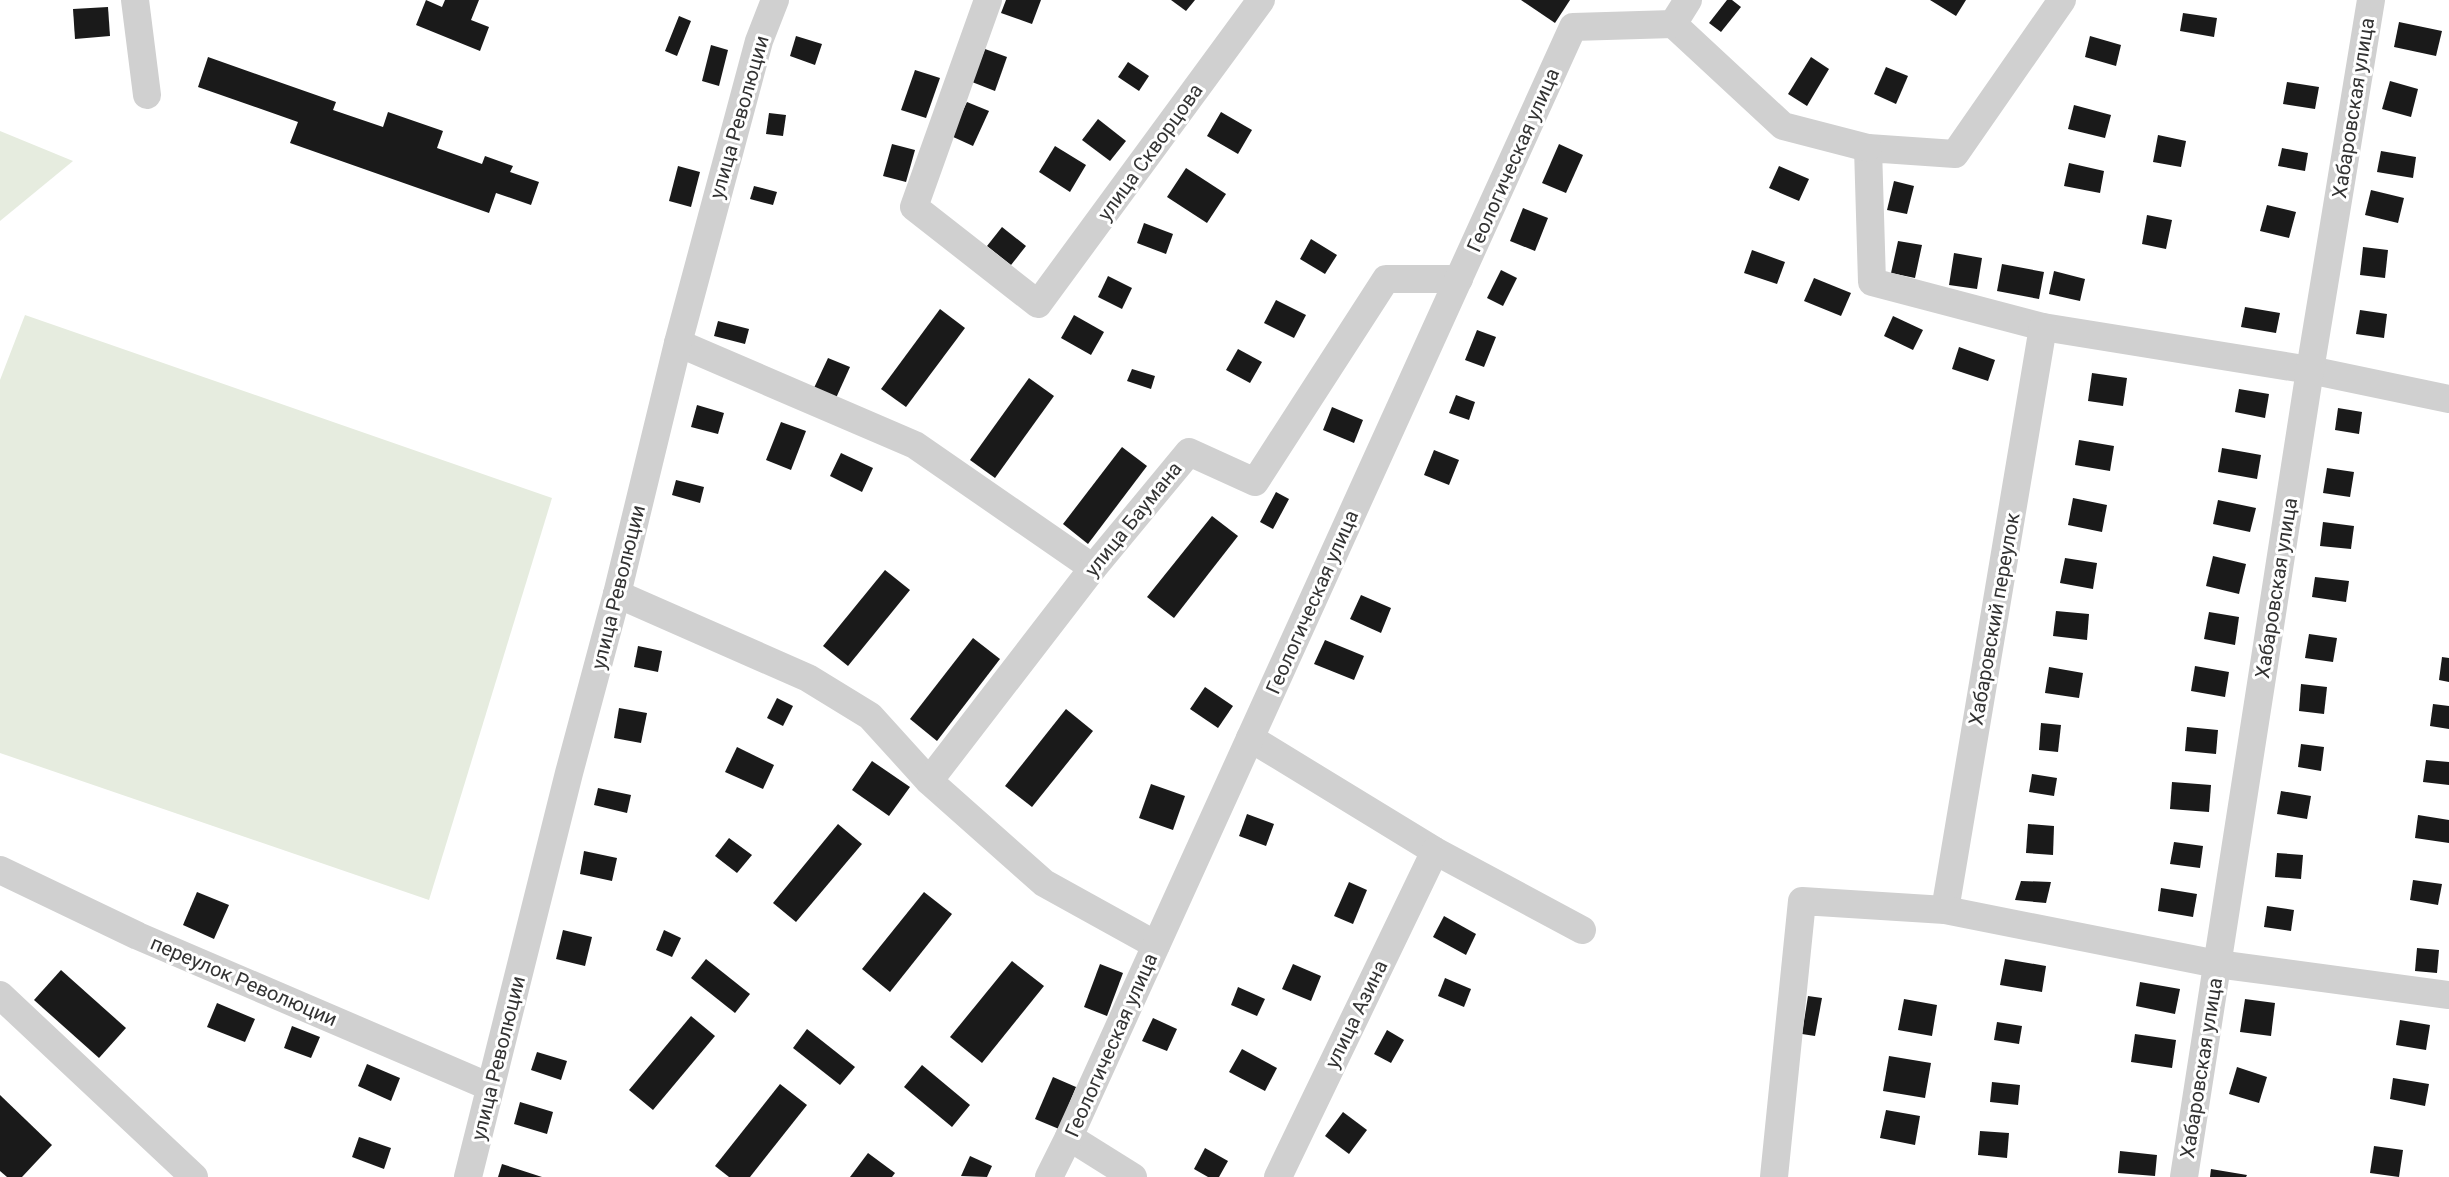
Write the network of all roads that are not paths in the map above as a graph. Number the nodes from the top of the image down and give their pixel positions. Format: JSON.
{"nodes":[{"id":1,"x":135,"y":0,"type":"edge"},
{"id":2,"x":775,"y":0,"type":"edge"},
{"id":3,"x":988,"y":0,"type":"edge"},
{"id":4,"x":1261,"y":0,"type":"edge"},
{"id":5,"x":1688,"y":0,"type":"edge"},
{"id":6,"x":2062,"y":0,"type":"edge"},
{"id":7,"x":2371,"y":0,"type":"edge"},
{"id":8,"x":1673,"y":24,"type":"junction"},
{"id":9,"x":147,"y":94,"type":"dead end"},
{"id":10,"x":1868,"y":148,"type":"junction"},
{"id":11,"x":1459,"y":279,"type":"junction"},
{"id":12,"x":2043,"y":327,"type":"junction"},
{"id":13,"x":678,"y":343,"type":"junction"},
{"id":14,"x":2310,"y":370,"type":"junction"},
{"id":15,"x":2449,"y":399,"type":"edge"},
{"id":16,"x":1093,"y":568,"type":"junction"},
{"id":17,"x":617,"y":594,"type":"junction"},
{"id":18,"x":1250,"y":738,"type":"junction"},
{"id":19,"x":929,"y":781,"type":"junction"},
{"id":20,"x":1435,"y":851,"type":"junction"},
{"id":21,"x":0,"y":870,"type":"edge"},
{"id":22,"x":1945,"y":910,"type":"junction"},
{"id":23,"x":1582,"y":930,"type":"dead end"},
{"id":24,"x":1156,"y":945,"type":"junction"},
{"id":25,"x":2217,"y":964,"type":"junction"},
{"id":26,"x":0,"y":995,"type":"edge"},
{"id":27,"x":2449,"y":995,"type":"edge"},
{"id":28,"x":490,"y":1087,"type":"junction"},
{"id":29,"x":1069,"y":1137,"type":"junction"},
{"id":30,"x":194,"y":1177,"type":"edge"},
{"id":31,"x":468,"y":1177,"type":"edge"},
{"id":32,"x":1048,"y":1177,"type":"edge"},
{"id":33,"x":1133,"y":1177,"type":"edge"},
{"id":34,"x":1278,"y":1177,"type":"edge"},
{"id":35,"x":1774,"y":1177,"type":"edge"},
{"id":36,"x":2184,"y":1177,"type":"edge"}],
"edges":[{"from":1,"to":9,"type":"street"},
{"from":2,"to":13,"type":"street","name":"улица Революции"},
{"from":3,"to":4,"type":"street","name":"улица Скворцова"},
{"from":5,"to":8,"type":"street"},
{"from":6,"to":10,"type":"street"},
{"from":7,"to":14,"type":"street","name":"Хабаровская улица"},
{"from":8,"to":10,"type":"street"},
{"from":8,"to":11,"type":"street","name":"Геологическая улица"},
{"from":10,"to":12,"type":"street"},
{"from":11,"to":16,"type":"street","name":"улица Баумана"},
{"from":11,"to":18,"type":"street","name":"Геологическая улица"},
{"from":12,"to":14,"type":"street"},
{"from":12,"to":22,"type":"street","name":"Хабаровский переулок"},
{"from":13,"to":16,"type":"street"},
{"from":13,"to":17,"type":"street","name":"улица Революции"},
{"from":14,"to":15,"type":"street"},
{"from":14,"to":25,"type":"street","name":"Хабаровская улица"},
{"from":16,"to":19,"type":"street","name":"улица Баумана"},
{"from":17,"to":19,"type":"street"},
{"from":17,"to":28,"type":"street","name":"улица Революции"},
{"from":18,"to":20,"type":"street"},
{"from":18,"to":24,"type":"street","name":"Геологическая улица"},
{"from":19,"to":24,"type":"street"},
{"from":20,"to":23,"type":"street"},
{"from":20,"to":34,"type":"street","name":"улица Азина"},
{"from":21,"to":28,"type":"street","name":"переулок Революции"},
{"from":22,"to":25,"type":"street"},
{"from":22,"to":35,"type":"street"},
{"from":24,"to":29,"type":"street","name":"Геологическая улица"},
{"from":25,"to":27,"type":"street"},
{"from":25,"to":36,"type":"street","name":"Хабаровская улица"},
{"from":26,"to":30,"type":"street"},
{"from":28,"to":31,"type":"street","name":"улица Революции"},
{"from":29,"to":32,"type":"street","name":"Геологическая улица"},
{"from":29,"to":33,"type":"street"}]}
